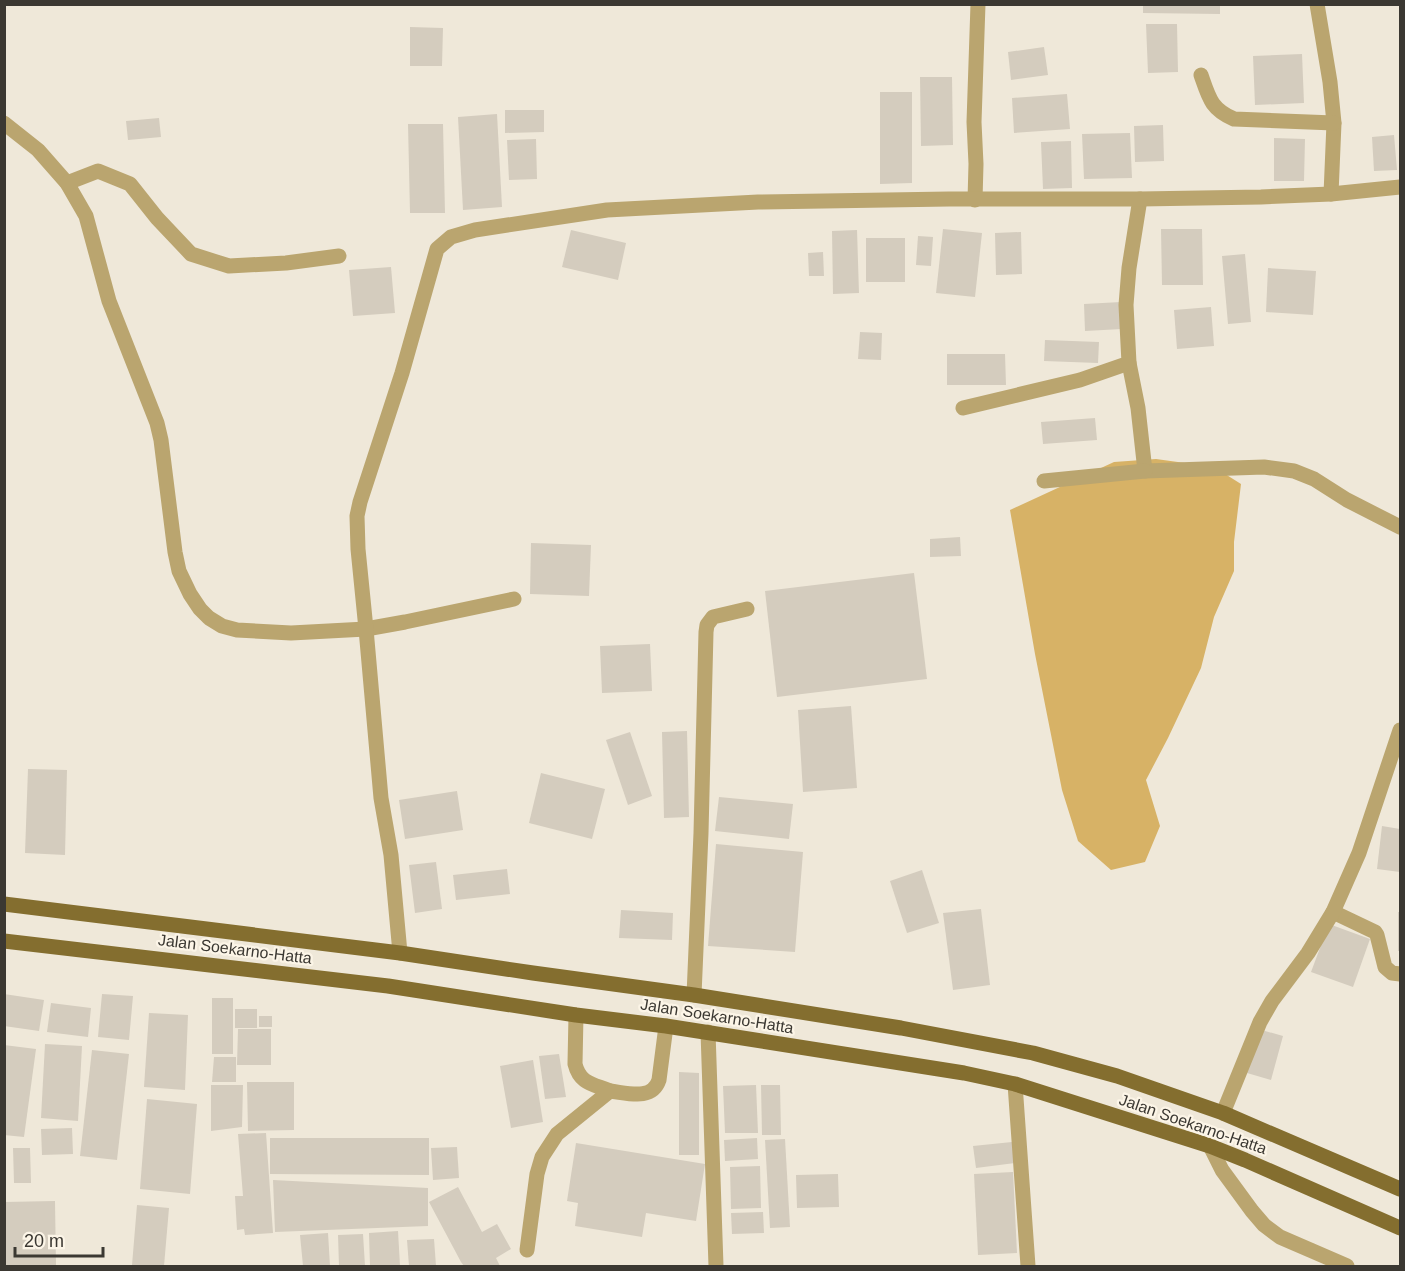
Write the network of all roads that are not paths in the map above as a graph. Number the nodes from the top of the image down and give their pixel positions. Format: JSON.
{"nodes":[{"id":1,"x":978,"y":4,"type":"edge"},
{"id":2,"x":1317,"y":4,"type":"edge"},
{"id":3,"x":1202,"y":75,"type":"dead end"},
{"id":4,"x":4,"y":123,"type":"edge"},
{"id":5,"x":1334,"y":123,"type":"junction"},
{"id":6,"x":67,"y":183,"type":"junction"},
{"id":7,"x":1401,"y":188,"type":"edge"},
{"id":8,"x":1331,"y":194,"type":"junction"},
{"id":9,"x":1140,"y":199,"type":"junction"},
{"id":10,"x":975,"y":200,"type":"junction"},
{"id":11,"x":339,"y":256,"type":"dead end"},
{"id":12,"x":1129,"y":363,"type":"junction"},
{"id":13,"x":963,"y":408,"type":"dead end"},
{"id":14,"x":1145,"y":471,"type":"junction"},
{"id":15,"x":1044,"y":481,"type":"dead end"},
{"id":16,"x":1401,"y":527,"type":"edge"},
{"id":17,"x":514,"y":599,"type":"dead end"},
{"id":18,"x":747,"y":609,"type":"dead end"},
{"id":19,"x":366,"y":629,"type":"junction"},
{"id":20,"x":1401,"y":730,"type":"edge"},
{"id":21,"x":4,"y":904,"type":"edge"},
{"id":22,"x":1334,"y":912,"type":"junction"},
{"id":23,"x":4,"y":940,"type":"edge"},
{"id":24,"x":400,"y":953,"type":"junction"},
{"id":25,"x":1401,"y":974,"type":"edge"},
{"id":26,"x":694,"y":995,"type":"junction"},
{"id":27,"x":576,"y":1015,"type":"junction"},
{"id":28,"x":666,"y":1026,"type":"junction"},
{"id":29,"x":708,"y":1032,"type":"junction"},
{"id":30,"x":1015,"y":1084,"type":"junction"},
{"id":31,"x":610,"y":1091,"type":"junction"},
{"id":32,"x":1223,"y":1113,"type":"junction"},
{"id":33,"x":1210,"y":1146,"type":"junction"},
{"id":34,"x":1401,"y":1189,"type":"edge"},
{"id":35,"x":1401,"y":1228,"type":"edge"},
{"id":36,"x":527,"y":1250,"type":"dead end"},
{"id":37,"x":716,"y":1266,"type":"edge"},
{"id":38,"x":1028,"y":1266,"type":"edge"},
{"id":39,"x":1347,"y":1266,"type":"edge"}],
"edges":[{"from":1,"to":10,"type":"street"},
{"from":2,"to":5,"type":"street"},
{"from":3,"to":5,"type":"street"},
{"from":4,"to":6,"type":"street"},
{"from":5,"to":8,"type":"street"},
{"from":6,"to":11,"type":"street"},
{"from":6,"to":19,"type":"street"},
{"from":7,"to":8,"type":"street"},
{"from":8,"to":9,"type":"street"},
{"from":9,"to":10,"type":"street"},
{"from":9,"to":12,"type":"street"},
{"from":10,"to":19,"type":"street"},
{"from":12,"to":13,"type":"street"},
{"from":12,"to":14,"type":"street"},
{"from":14,"to":15,"type":"street"},
{"from":14,"to":16,"type":"street"},
{"from":17,"to":19,"type":"street"},
{"from":18,"to":26,"type":"street"},
{"from":19,"to":24,"type":"street"},
{"from":20,"to":22,"type":"street"},
{"from":21,"to":24,"type":"main road"},
{"from":22,"to":25,"type":"street"},
{"from":22,"to":32,"type":"street"},
{"from":23,"to":27,"type":"main road","name":"Jalan Soekarno-Hatta"},
{"from":24,"to":26,"type":"main road"},
{"from":26,"to":32,"type":"main road"},
{"from":27,"to":28,"type":"main road","name":"Jalan Soekarno-Hatta"},
{"from":27,"to":31,"type":"street"},
{"from":28,"to":29,"type":"main road","name":"Jalan Soekarno-Hatta"},
{"from":28,"to":31,"type":"street"},
{"from":29,"to":30,"type":"main road","name":"Jalan Soekarno-Hatta"},
{"from":29,"to":37,"type":"street"},
{"from":30,"to":33,"type":"main road","name":"Jalan Soekarno-Hatta"},
{"from":30,"to":38,"type":"street"},
{"from":31,"to":36,"type":"street"},
{"from":32,"to":34,"type":"main road"},
{"from":33,"to":35,"type":"main road","name":"Jalan Soekarno-Hatta"},
{"from":33,"to":39,"type":"street"}]}
